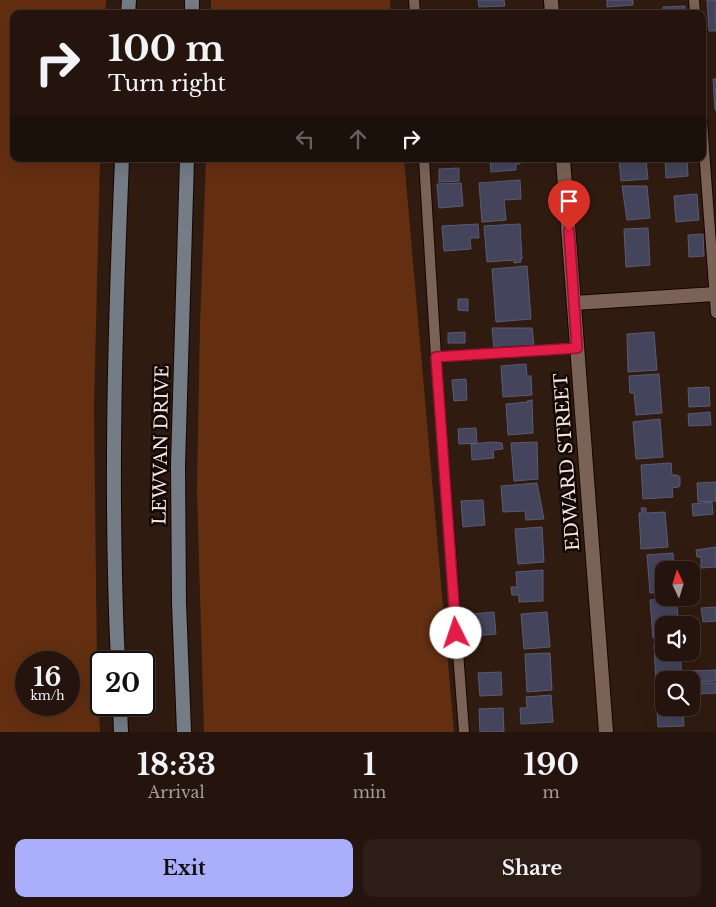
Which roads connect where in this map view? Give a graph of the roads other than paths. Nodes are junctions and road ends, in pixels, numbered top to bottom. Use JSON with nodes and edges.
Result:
{"nodes":[{"id":1,"x":122,"y":162,"type":"edge"},
{"id":2,"x":187,"y":162,"type":"edge"},
{"id":3,"x":424,"y":162,"type":"edge"},
{"id":4,"x":563,"y":162,"type":"edge"},
{"id":5,"x":705,"y":162,"type":"edge"},
{"id":6,"x":715,"y":294,"type":"edge"},
{"id":7,"x":574,"y":304,"type":"junction"},
{"id":8,"x":716,"y":313,"type":"edge"},
{"id":9,"x":577,"y":348,"type":"junction"},
{"id":10,"x":436,"y":357,"type":"junction"},
{"id":11,"x":117,"y":651,"type":"edge"},
{"id":12,"x":120,"y":716,"type":"edge"},
{"id":13,"x":121,"y":732,"type":"edge"},
{"id":14,"x":184,"y":732,"type":"edge"},
{"id":15,"x":464,"y":732,"type":"edge"},
{"id":16,"x":606,"y":732,"type":"edge"}],
"edges":[{"from":1,"to":11,"type":"main road"},
{"from":2,"to":14,"type":"main road","name":"LEWVAN DRIVE"},
{"from":3,"to":10,"type":"lane"},
{"from":4,"to":7,"type":"street","name":"EDWARD STREET"},
{"from":5,"to":6,"type":"lane"},
{"from":6,"to":7,"type":"street"},
{"from":6,"to":8,"type":"lane"},
{"from":7,"to":9,"type":"street","name":"EDWARD STREET"},
{"from":9,"to":10,"type":"lane"},
{"from":9,"to":16,"type":"street","name":"EDWARD STREET"},
{"from":10,"to":15,"type":"lane"},
{"from":12,"to":13,"type":"main road"}]}
